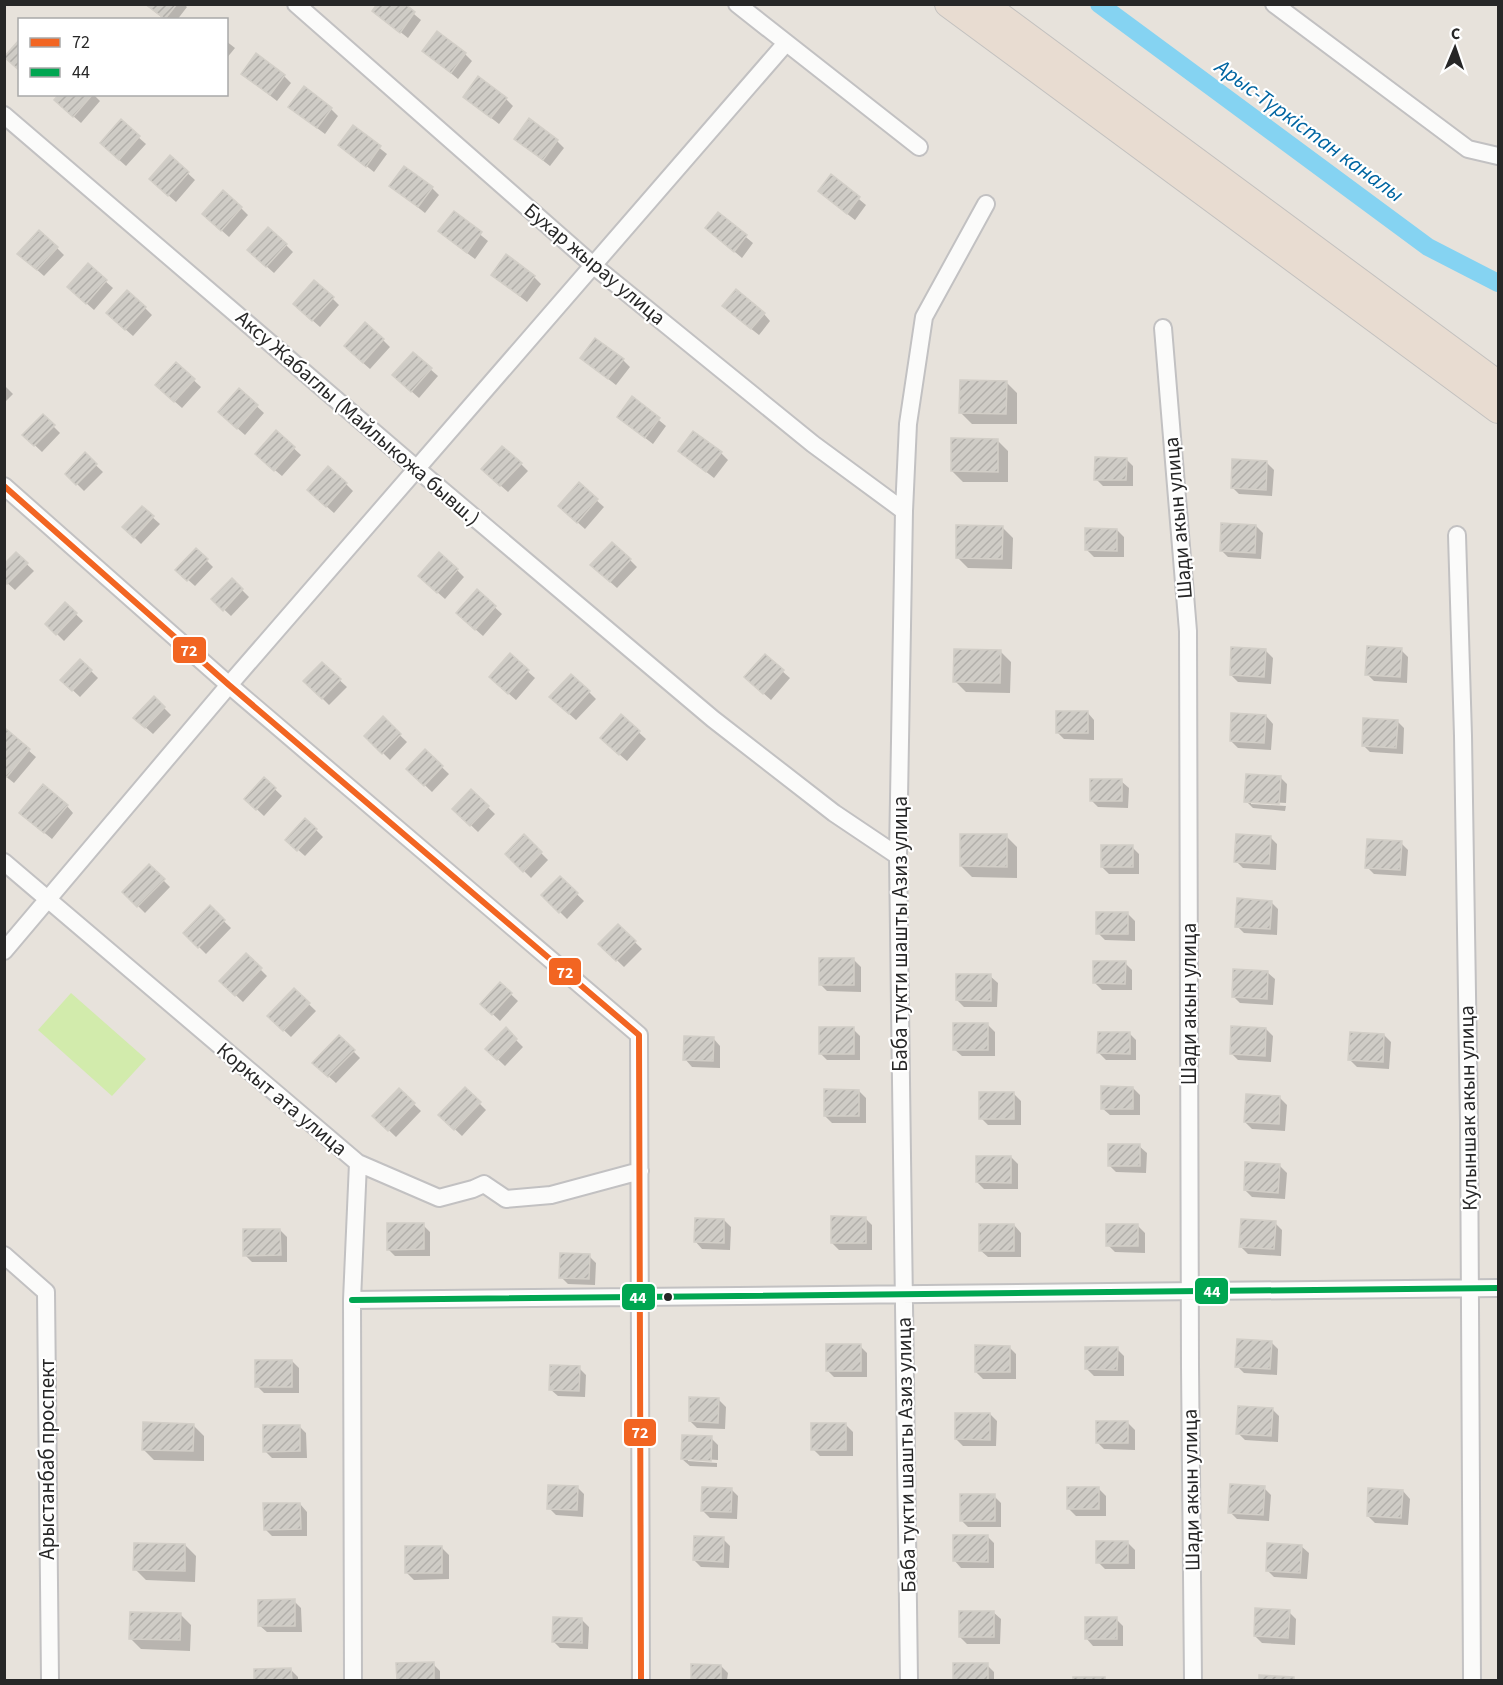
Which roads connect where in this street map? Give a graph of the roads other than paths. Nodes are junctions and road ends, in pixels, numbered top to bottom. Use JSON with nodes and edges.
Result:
{"nodes":[{"id":1,"x":296,"y":4,"type":"edge"},
{"id":2,"x":737,"y":4,"type":"edge"},
{"id":3,"x":948,"y":4,"type":"edge"},
{"id":4,"x":984,"y":4,"type":"edge"},
{"id":5,"x":1274,"y":4,"type":"edge"},
{"id":6,"x":786,"y":43,"type":"junction"},
{"id":7,"x":4,"y":115,"type":"edge"},
{"id":8,"x":919,"y":147,"type":"dead end"},
{"id":9,"x":1498,"y":156,"type":"edge"},
{"id":10,"x":986,"y":204,"type":"dead end"},
{"id":11,"x":594,"y":266,"type":"junction"},
{"id":12,"x":1163,"y":328,"type":"dead end"},
{"id":13,"x":1498,"y":384,"type":"edge"},
{"id":14,"x":1498,"y":410,"type":"edge"},
{"id":15,"x":417,"y":469,"type":"junction"},
{"id":16,"x":4,"y":486,"type":"edge"},
{"id":17,"x":904,"y":511,"type":"junction"},
{"id":18,"x":1457,"y":535,"type":"dead end"},
{"id":19,"x":229,"y":685,"type":"junction"},
{"id":20,"x":898,"y":856,"type":"junction"},
{"id":21,"x":4,"y":862,"type":"edge"},
{"id":22,"x":48,"y":901,"type":"junction"},
{"id":23,"x":4,"y":951,"type":"edge"},
{"id":24,"x":358,"y":1163,"type":"junction"},
{"id":25,"x":640,"y":1171,"type":"junction"},
{"id":26,"x":4,"y":1255,"type":"edge"},
{"id":27,"x":1498,"y":1288,"type":"edge"},
{"id":28,"x":1470,"y":1289,"type":"junction"},
{"id":29,"x":1190,"y":1292,"type":"junction"},
{"id":30,"x":904,"y":1294,"type":"junction"},
{"id":31,"x":640,"y":1297,"type":"junction"},
{"id":32,"x":352,"y":1300,"type":"junction"},
{"id":33,"x":50,"y":1680,"type":"edge"},
{"id":34,"x":353,"y":1680,"type":"edge"},
{"id":35,"x":641,"y":1680,"type":"edge"},
{"id":36,"x":909,"y":1680,"type":"edge"},
{"id":37,"x":1193,"y":1680,"type":"edge"},
{"id":38,"x":1472,"y":1680,"type":"edge"}],
"edges":[{"from":1,"to":11,"type":"street","name":"Бухар жырау улица"},
{"from":2,"to":6,"type":"street"},
{"from":3,"to":14,"type":"highway"},
{"from":4,"to":13,"type":"highway"},
{"from":5,"to":9,"type":"street"},
{"from":6,"to":8,"type":"street"},
{"from":6,"to":11,"type":"street"},
{"from":7,"to":15,"type":"street","name":"Аксу Жабаглы (Майлыкожа бывш.)"},
{"from":10,"to":17,"type":"street","name":"Баба тукти шашты Азиз улица"},
{"from":11,"to":15,"type":"street"},
{"from":11,"to":17,"type":"street","name":"Бухар жырау улица"},
{"from":12,"to":29,"type":"street","name":"Шади акын улица"},
{"from":15,"to":19,"type":"street"},
{"from":15,"to":20,"type":"street","name":"Аксу Жабаглы (Майлыкожа бывш.)"},
{"from":16,"to":19,"type":"street"},
{"from":17,"to":20,"type":"street","name":"Баба тукти шашты Азиз улица"},
{"from":18,"to":28,"type":"street","name":"Кулыншак акын улица"},
{"from":19,"to":22,"type":"street"},
{"from":19,"to":25,"type":"street"},
{"from":20,"to":30,"type":"street","name":"Баба тукти шашты Азиз улица"},
{"from":21,"to":22,"type":"street","name":"Коркыт ата улица"},
{"from":22,"to":23,"type":"street"},
{"from":22,"to":24,"type":"street","name":"Коркыт ата улица"},
{"from":24,"to":25,"type":"street"},
{"from":24,"to":32,"type":"street","name":"Коркыт ата улица"},
{"from":25,"to":31,"type":"street"},
{"from":26,"to":33,"type":"street","name":"Арыстанбаб проспект"},
{"from":27,"to":28,"type":"street"},
{"from":28,"to":29,"type":"street"},
{"from":28,"to":38,"type":"street","name":"Кулыншак акын улица"},
{"from":29,"to":30,"type":"street"},
{"from":29,"to":37,"type":"street","name":"Шади акын улица"},
{"from":30,"to":31,"type":"street"},
{"from":30,"to":36,"type":"street","name":"Баба тукти шашты Азиз улица"},
{"from":31,"to":32,"type":"street"},
{"from":31,"to":35,"type":"street"},
{"from":32,"to":34,"type":"street","name":"Коркыт ата улица"}]}
